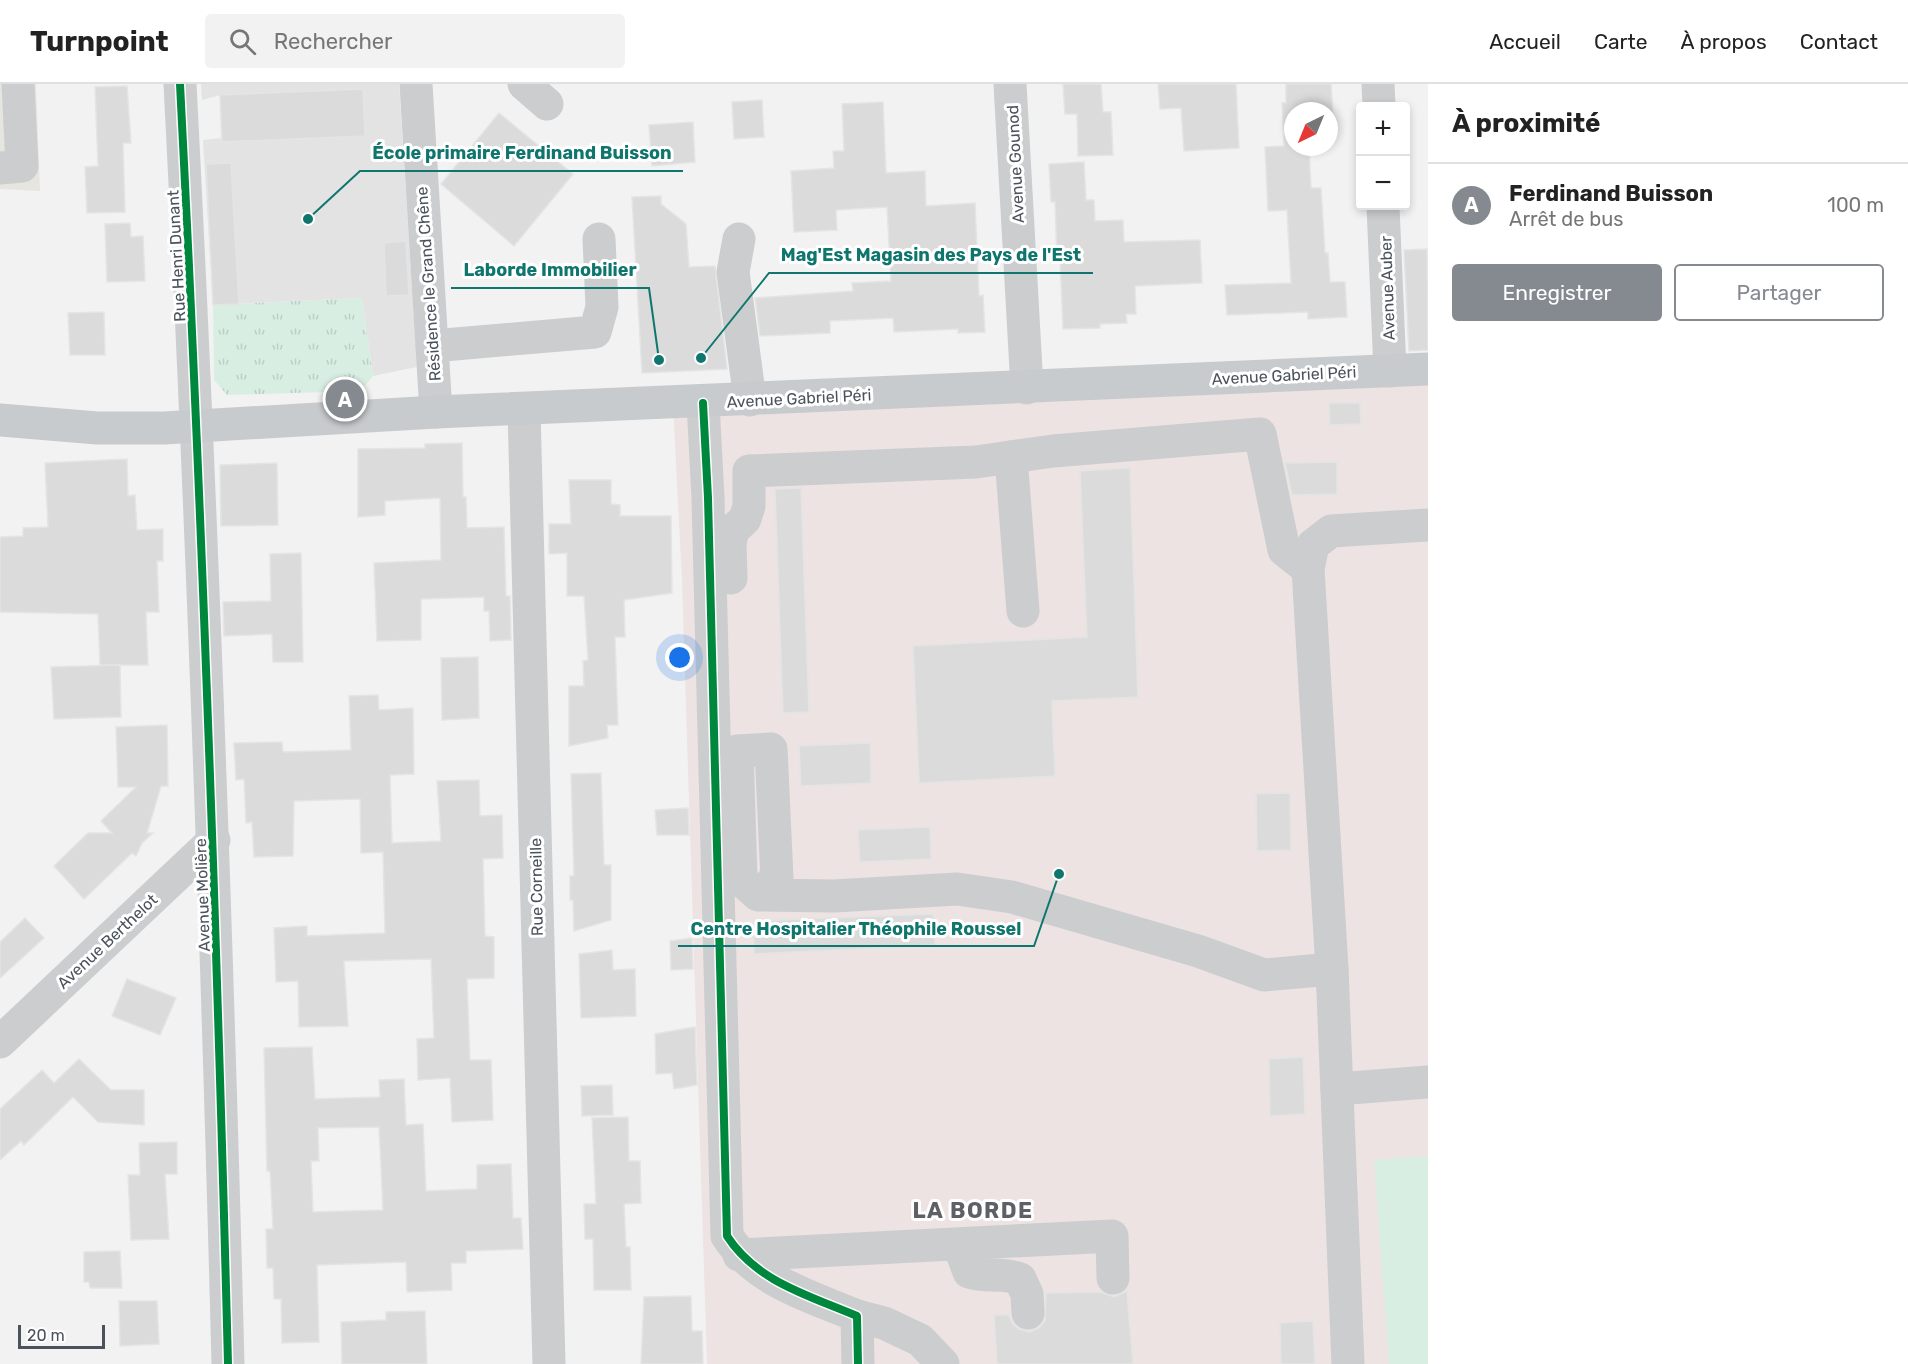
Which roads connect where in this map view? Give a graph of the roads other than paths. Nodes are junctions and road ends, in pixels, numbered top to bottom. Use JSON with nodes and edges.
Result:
{"nodes":[{"id":1,"x":18,"y":84,"type":"edge"},
{"id":2,"x":180,"y":84,"type":"edge"},
{"id":3,"x":416,"y":84,"type":"edge"},
{"id":4,"x":1010,"y":84,"type":"edge"},
{"id":5,"x":1378,"y":84,"type":"edge"},
{"id":6,"x":1379,"y":102,"type":"edge"},
{"id":7,"x":0,"y":168,"type":"edge"},
{"id":8,"x":1383,"y":210,"type":"edge"},
{"id":9,"x":599,"y":238,"type":"dead end"},
{"id":10,"x":739,"y":239,"type":"dead end"},
{"id":11,"x":432,"y":346,"type":"junction"},
{"id":12,"x":1428,"y":369,"type":"edge"},
{"id":13,"x":1390,"y":370,"type":"junction"},
{"id":14,"x":1027,"y":388,"type":"junction"},
{"id":15,"x":750,"y":400,"type":"junction"},
{"id":16,"x":703,"y":403,"type":"junction"},
{"id":17,"x":524,"y":410,"type":"junction"},
{"id":18,"x":436,"y":412,"type":"junction"},
{"id":19,"x":0,"y":420,"type":"edge"},
{"id":20,"x":196,"y":426,"type":"junction"},
{"id":21,"x":97,"y":428,"type":"junction"},
{"id":22,"x":0,"y":437,"type":"edge"},
{"id":23,"x":1011,"y":458,"type":"junction"},
{"id":24,"x":1428,"y":525,"type":"edge"},
{"id":25,"x":1308,"y":569,"type":"junction"},
{"id":26,"x":1023,"y":611,"type":"dead end"},
{"id":27,"x":214,"y":840,"type":"junction"},
{"id":28,"x":1332,"y":969,"type":"junction"},
{"id":29,"x":0,"y":1042,"type":"edge"},
{"id":30,"x":1428,"y":1082,"type":"edge"},
{"id":31,"x":1337,"y":1089,"type":"junction"},
{"id":32,"x":964,"y":1244,"type":"junction"},
{"id":33,"x":739,"y":1255,"type":"junction"},
{"id":34,"x":1113,"y":1278,"type":"dead end"},
{"id":35,"x":1028,"y":1313,"type":"dead end"},
{"id":36,"x":857,"y":1316,"type":"junction"},
{"id":37,"x":228,"y":1364,"type":"edge"},
{"id":38,"x":549,"y":1364,"type":"edge"},
{"id":39,"x":858,"y":1364,"type":"edge"},
{"id":40,"x":943,"y":1364,"type":"edge"},
{"id":41,"x":1348,"y":1364,"type":"edge"}],
"edges":[{"from":1,"to":7,"type":"street"},
{"from":2,"to":20,"type":"street","name":"Rue Henri Dunant"},
{"from":3,"to":11,"type":"street","name":"Résidence le Grand Chêne"},
{"from":4,"to":14,"type":"street","name":"Avenue Gounod"},
{"from":5,"to":6,"type":"street"},
{"from":8,"to":13,"type":"street","name":"Avenue Auber"},
{"from":9,"to":11,"type":"street"},
{"from":10,"to":15,"type":"street"},
{"from":11,"to":18,"type":"street","name":"Résidence le Grand Chêne"},
{"from":12,"to":13,"type":"main road","name":"Avenue Gabriel Péri"},
{"from":13,"to":14,"type":"main road","name":"Avenue Gabriel Péri"},
{"from":14,"to":15,"type":"main road","name":"Avenue Gabriel Péri"},
{"from":15,"to":16,"type":"main road","name":"Avenue Gabriel Péri"},
{"from":16,"to":17,"type":"main road","name":"Avenue Gabriel Péri"},
{"from":16,"to":33,"type":"street"},
{"from":17,"to":18,"type":"main road","name":"Avenue Gabriel Péri"},
{"from":17,"to":38,"type":"street","name":"Rue Corneille"},
{"from":18,"to":20,"type":"main road","name":"Avenue Gabriel Péri"},
{"from":19,"to":21,"type":"main road","name":"Avenue Gabriel Péri"},
{"from":20,"to":21,"type":"main road","name":"Avenue Gabriel Péri"},
{"from":20,"to":27,"type":"street","name":"Avenue Molière"},
{"from":21,"to":22,"type":"main road","name":"Avenue Gabriel Péri"},
{"from":23,"to":25,"type":"street"},
{"from":23,"to":26,"type":"street"},
{"from":23,"to":28,"type":"street"},
{"from":24,"to":25,"type":"street"},
{"from":25,"to":28,"type":"street"},
{"from":27,"to":29,"type":"street","name":"Avenue Berthelot"},
{"from":27,"to":37,"type":"street","name":"Avenue Molière"},
{"from":28,"to":31,"type":"street"},
{"from":30,"to":31,"type":"street"},
{"from":31,"to":41,"type":"street"},
{"from":32,"to":33,"type":"street"},
{"from":32,"to":34,"type":"street"},
{"from":32,"to":35,"type":"street"},
{"from":33,"to":36,"type":"street"},
{"from":36,"to":39,"type":"street"},
{"from":36,"to":40,"type":"street"}]}
